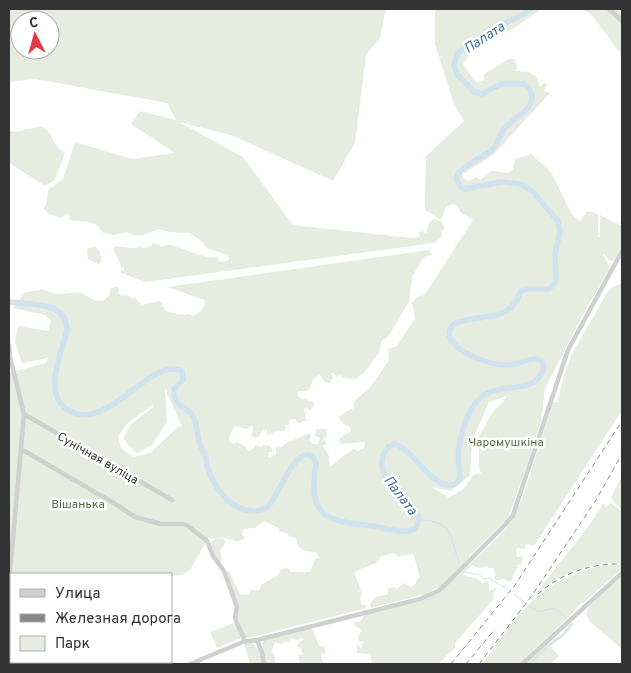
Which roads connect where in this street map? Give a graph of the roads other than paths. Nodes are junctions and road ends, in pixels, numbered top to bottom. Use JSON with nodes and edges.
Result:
{"nodes":[{"id":1,"x":608,"y":9,"type":"edge"},
{"id":2,"x":622,"y":21,"type":"edge"},
{"id":3,"x":622,"y":251,"type":"edge"},
{"id":4,"x":9,"y":345,"type":"edge"},
{"id":5,"x":24,"y":414,"type":"junction"},
{"id":6,"x":21,"y":449,"type":"junction"},
{"id":7,"x":172,"y":500,"type":"dead end"},
{"id":8,"x":10,"y":565,"type":"edge"},
{"id":9,"x":622,"y":573,"type":"edge"},
{"id":10,"x":9,"y":583,"type":"edge"},
{"id":11,"x":257,"y":640,"type":"junction"},
{"id":12,"x":245,"y":641,"type":"junction"},
{"id":13,"x":190,"y":664,"type":"edge"},
{"id":14,"x":264,"y":664,"type":"edge"},
{"id":15,"x":522,"y":664,"type":"edge"}],
"edges":[{"from":1,"to":2,"type":"street"},
{"from":3,"to":11,"type":"street"},
{"from":4,"to":5,"type":"street"},
{"from":5,"to":6,"type":"street"},
{"from":5,"to":7,"type":"street","name":"Сунічная вуліца"},
{"from":6,"to":8,"type":"street"},
{"from":6,"to":12,"type":"street"},
{"from":8,"to":10,"type":"street"},
{"from":9,"to":15,"type":"street"},
{"from":11,"to":12,"type":"street"},
{"from":11,"to":14,"type":"street"},
{"from":12,"to":13,"type":"street"}]}
